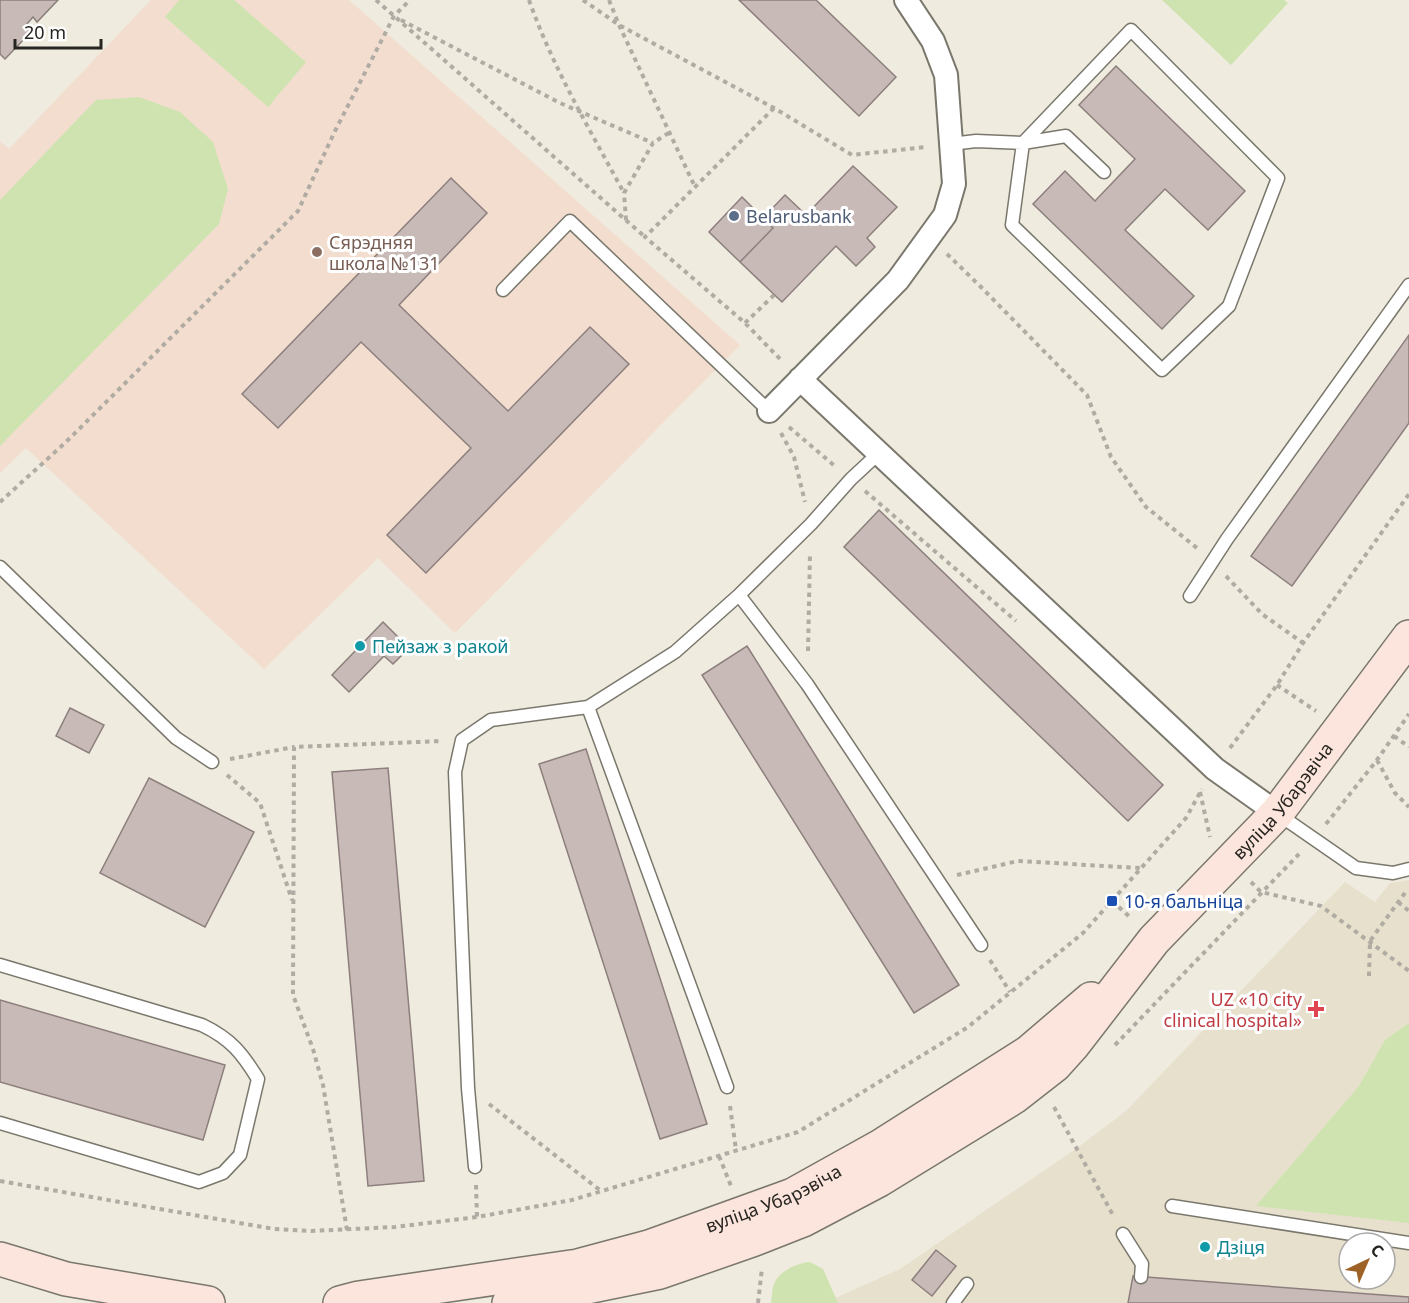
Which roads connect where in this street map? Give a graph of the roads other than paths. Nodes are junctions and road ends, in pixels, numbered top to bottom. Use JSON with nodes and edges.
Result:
{"nodes":[{"id":1,"x":906,"y":0,"type":"edge"},
{"id":2,"x":1023,"y":143,"type":"junction"},
{"id":3,"x":951,"y":144,"type":"junction"},
{"id":4,"x":1104,"y":172,"type":"dead end"},
{"id":5,"x":1409,"y":285,"type":"edge"},
{"id":6,"x":503,"y":290,"type":"dead end"},
{"id":7,"x":800,"y":379,"type":"junction"},
{"id":8,"x":770,"y":411,"type":"joint"},
{"id":9,"x":879,"y":453,"type":"junction"},
{"id":10,"x":0,"y":567,"type":"edge"},
{"id":11,"x":739,"y":595,"type":"junction"},
{"id":12,"x":1190,"y":596,"type":"dead end"},
{"id":13,"x":1409,"y":637,"type":"edge"},
{"id":14,"x":588,"y":707,"type":"junction"},
{"id":15,"x":212,"y":762,"type":"road end"},
{"id":16,"x":1277,"y":813,"type":"junction"},
{"id":17,"x":1409,"y":869,"type":"edge"},
{"id":18,"x":981,"y":945,"type":"road end"},
{"id":19,"x":1144,"y":952,"type":"junction"},
{"id":20,"x":0,"y":964,"type":"edge"},
{"id":21,"x":727,"y":1087,"type":"road end"},
{"id":22,"x":0,"y":1123,"type":"edge"},
{"id":23,"x":475,"y":1167,"type":"road end"},
{"id":24,"x":1172,"y":1206,"type":"dead end"},
{"id":25,"x":1123,"y":1234,"type":"road end"},
{"id":26,"x":1409,"y":1243,"type":"edge"},
{"id":27,"x":0,"y":1259,"type":"edge"},
{"id":28,"x":1141,"y":1277,"type":"dead end"},
{"id":29,"x":967,"y":1284,"type":"dead end"},
{"id":30,"x":208,"y":1303,"type":"edge"},
{"id":31,"x":340,"y":1303,"type":"edge"},
{"id":32,"x":509,"y":1303,"type":"edge"},
{"id":33,"x":953,"y":1303,"type":"edge"}],
"edges":[{"from":1,"to":3,"type":"street"},
{"from":2,"to":2,"type":"lane"},
{"from":2,"to":3,"type":"lane"},
{"from":2,"to":4,"type":"lane"},
{"from":3,"to":7,"type":"street"},
{"from":5,"to":12,"type":"lane"},
{"from":6,"to":8,"type":"lane"},
{"from":7,"to":8,"type":"street"},
{"from":7,"to":9,"type":"street"},
{"from":9,"to":11,"type":"lane"},
{"from":9,"to":16,"type":"street"},
{"from":10,"to":15,"type":"lane"},
{"from":11,"to":14,"type":"lane"},
{"from":11,"to":18,"type":"lane"},
{"from":13,"to":16,"type":"main road","name":"вуліца Убарэвіча"},
{"from":14,"to":21,"type":"lane"},
{"from":14,"to":23,"type":"lane"},
{"from":16,"to":17,"type":"lane"},
{"from":16,"to":19,"type":"main road","name":"вуліца Убарэвіча"},
{"from":19,"to":31,"type":"main road","name":"вуліца Убарэвіча"},
{"from":19,"to":32,"type":"main road","name":"вуліца Убарэвіча"},
{"from":20,"to":22,"type":"lane"},
{"from":24,"to":26,"type":"lane"},
{"from":25,"to":28,"type":"lane"},
{"from":27,"to":30,"type":"main road"},
{"from":29,"to":33,"type":"lane"}]}
